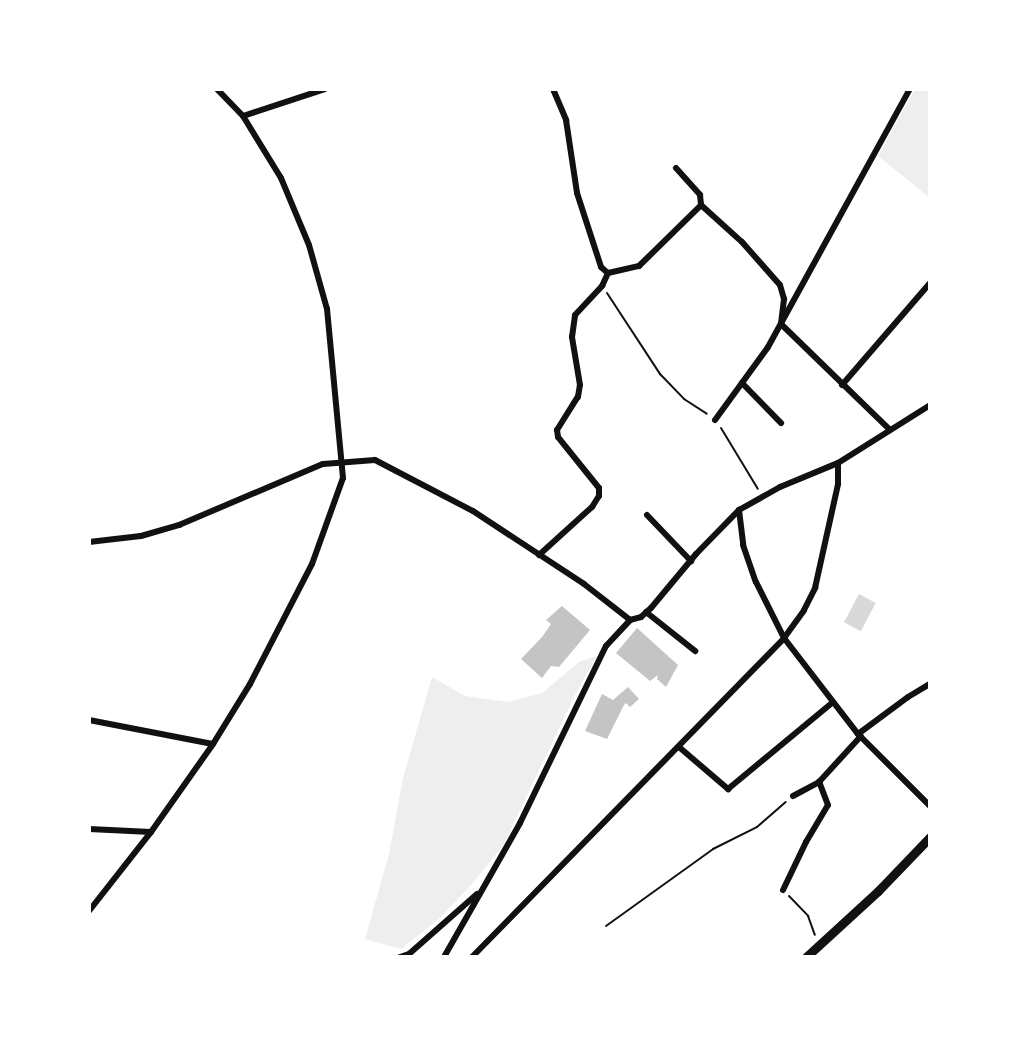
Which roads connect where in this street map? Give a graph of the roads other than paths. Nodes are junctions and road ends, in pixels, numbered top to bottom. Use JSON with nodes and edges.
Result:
{"nodes":[{"id":1,"x":217,"y":89,"type":"edge"},
{"id":2,"x":325,"y":89,"type":"edge"},
{"id":3,"x":553,"y":89,"type":"edge"},
{"id":4,"x":910,"y":89,"type":"edge"},
{"id":5,"x":243,"y":116,"type":"junction"},
{"id":6,"x":677,"y":168,"type":"dead end"},
{"id":7,"x":701,"y":205,"type":"junction"},
{"id":8,"x":607,"y":273,"type":"junction"},
{"id":9,"x":930,"y":283,"type":"edge"},
{"id":10,"x":781,"y":324,"type":"junction"},
{"id":11,"x":742,"y":383,"type":"junction"},
{"id":12,"x":842,"y":385,"type":"junction"},
{"id":13,"x":930,"y":405,"type":"edge"},
{"id":14,"x":715,"y":420,"type":"road end"},
{"id":15,"x":781,"y":423,"type":"dead end"},
{"id":16,"x":890,"y":429,"type":"junction"},
{"id":17,"x":343,"y":462,"type":"junction"},
{"id":18,"x":838,"y":463,"type":"junction"},
{"id":19,"x":739,"y":510,"type":"junction"},
{"id":20,"x":647,"y":515,"type":"dead end"},
{"id":21,"x":89,"y":542,"type":"edge"},
{"id":22,"x":539,"y":555,"type":"junction"},
{"id":23,"x":691,"y":561,"type":"junction"},
{"id":24,"x":646,"y":612,"type":"junction"},
{"id":25,"x":630,"y":620,"type":"junction"},
{"id":26,"x":783,"y":638,"type":"junction"},
{"id":27,"x":695,"y":651,"type":"dead end"},
{"id":28,"x":930,"y":684,"type":"edge"},
{"id":29,"x":833,"y":702,"type":"junction"},
{"id":30,"x":89,"y":720,"type":"edge"},
{"id":31,"x":860,"y":735,"type":"junction"},
{"id":32,"x":213,"y":744,"type":"junction"},
{"id":33,"x":679,"y":747,"type":"junction"},
{"id":34,"x":819,"y":782,"type":"junction"},
{"id":35,"x":793,"y":796,"type":"road end"},
{"id":36,"x":930,"y":806,"type":"edge"},
{"id":37,"x":89,"y":830,"type":"edge"},
{"id":38,"x":151,"y":832,"type":"junction"},
{"id":39,"x":930,"y":837,"type":"edge"},
{"id":40,"x":481,"y":890,"type":"junction"},
{"id":41,"x":783,"y":890,"type":"road end"},
{"id":42,"x":89,"y":911,"type":"edge"},
{"id":43,"x":400,"y":957,"type":"edge"},
{"id":44,"x":444,"y":957,"type":"edge"},
{"id":45,"x":472,"y":957,"type":"edge"},
{"id":46,"x":806,"y":957,"type":"edge"}],
"edges":[{"from":1,"to":5,"type":"street"},
{"from":2,"to":5,"type":"street"},
{"from":3,"to":8,"type":"street"},
{"from":4,"to":10,"type":"street"},
{"from":5,"to":17,"type":"street"},
{"from":6,"to":7,"type":"street"},
{"from":7,"to":8,"type":"street"},
{"from":7,"to":10,"type":"street"},
{"from":8,"to":22,"type":"street"},
{"from":9,"to":12,"type":"street"},
{"from":10,"to":11,"type":"street"},
{"from":10,"to":12,"type":"street"},
{"from":11,"to":14,"type":"street"},
{"from":11,"to":15,"type":"street"},
{"from":12,"to":16,"type":"street"},
{"from":13,"to":16,"type":"street"},
{"from":16,"to":18,"type":"street"},
{"from":17,"to":21,"type":"street"},
{"from":17,"to":22,"type":"street"},
{"from":17,"to":32,"type":"street"},
{"from":18,"to":19,"type":"street"},
{"from":18,"to":26,"type":"street"},
{"from":19,"to":23,"type":"street"},
{"from":19,"to":26,"type":"street"},
{"from":20,"to":23,"type":"street"},
{"from":22,"to":25,"type":"street"},
{"from":23,"to":24,"type":"street"},
{"from":24,"to":25,"type":"street"},
{"from":24,"to":27,"type":"street"},
{"from":25,"to":40,"type":"street"},
{"from":26,"to":29,"type":"street"},
{"from":26,"to":33,"type":"street"},
{"from":28,"to":31,"type":"street"},
{"from":29,"to":31,"type":"street"},
{"from":29,"to":33,"type":"street"},
{"from":30,"to":32,"type":"street"},
{"from":31,"to":34,"type":"street"},
{"from":31,"to":36,"type":"street"},
{"from":32,"to":38,"type":"street"},
{"from":33,"to":45,"type":"street"},
{"from":34,"to":35,"type":"street"},
{"from":34,"to":41,"type":"street"},
{"from":37,"to":38,"type":"street"},
{"from":38,"to":42,"type":"street"},
{"from":39,"to":46,"type":"main road"},
{"from":40,"to":43,"type":"street"},
{"from":40,"to":44,"type":"street"}]}
